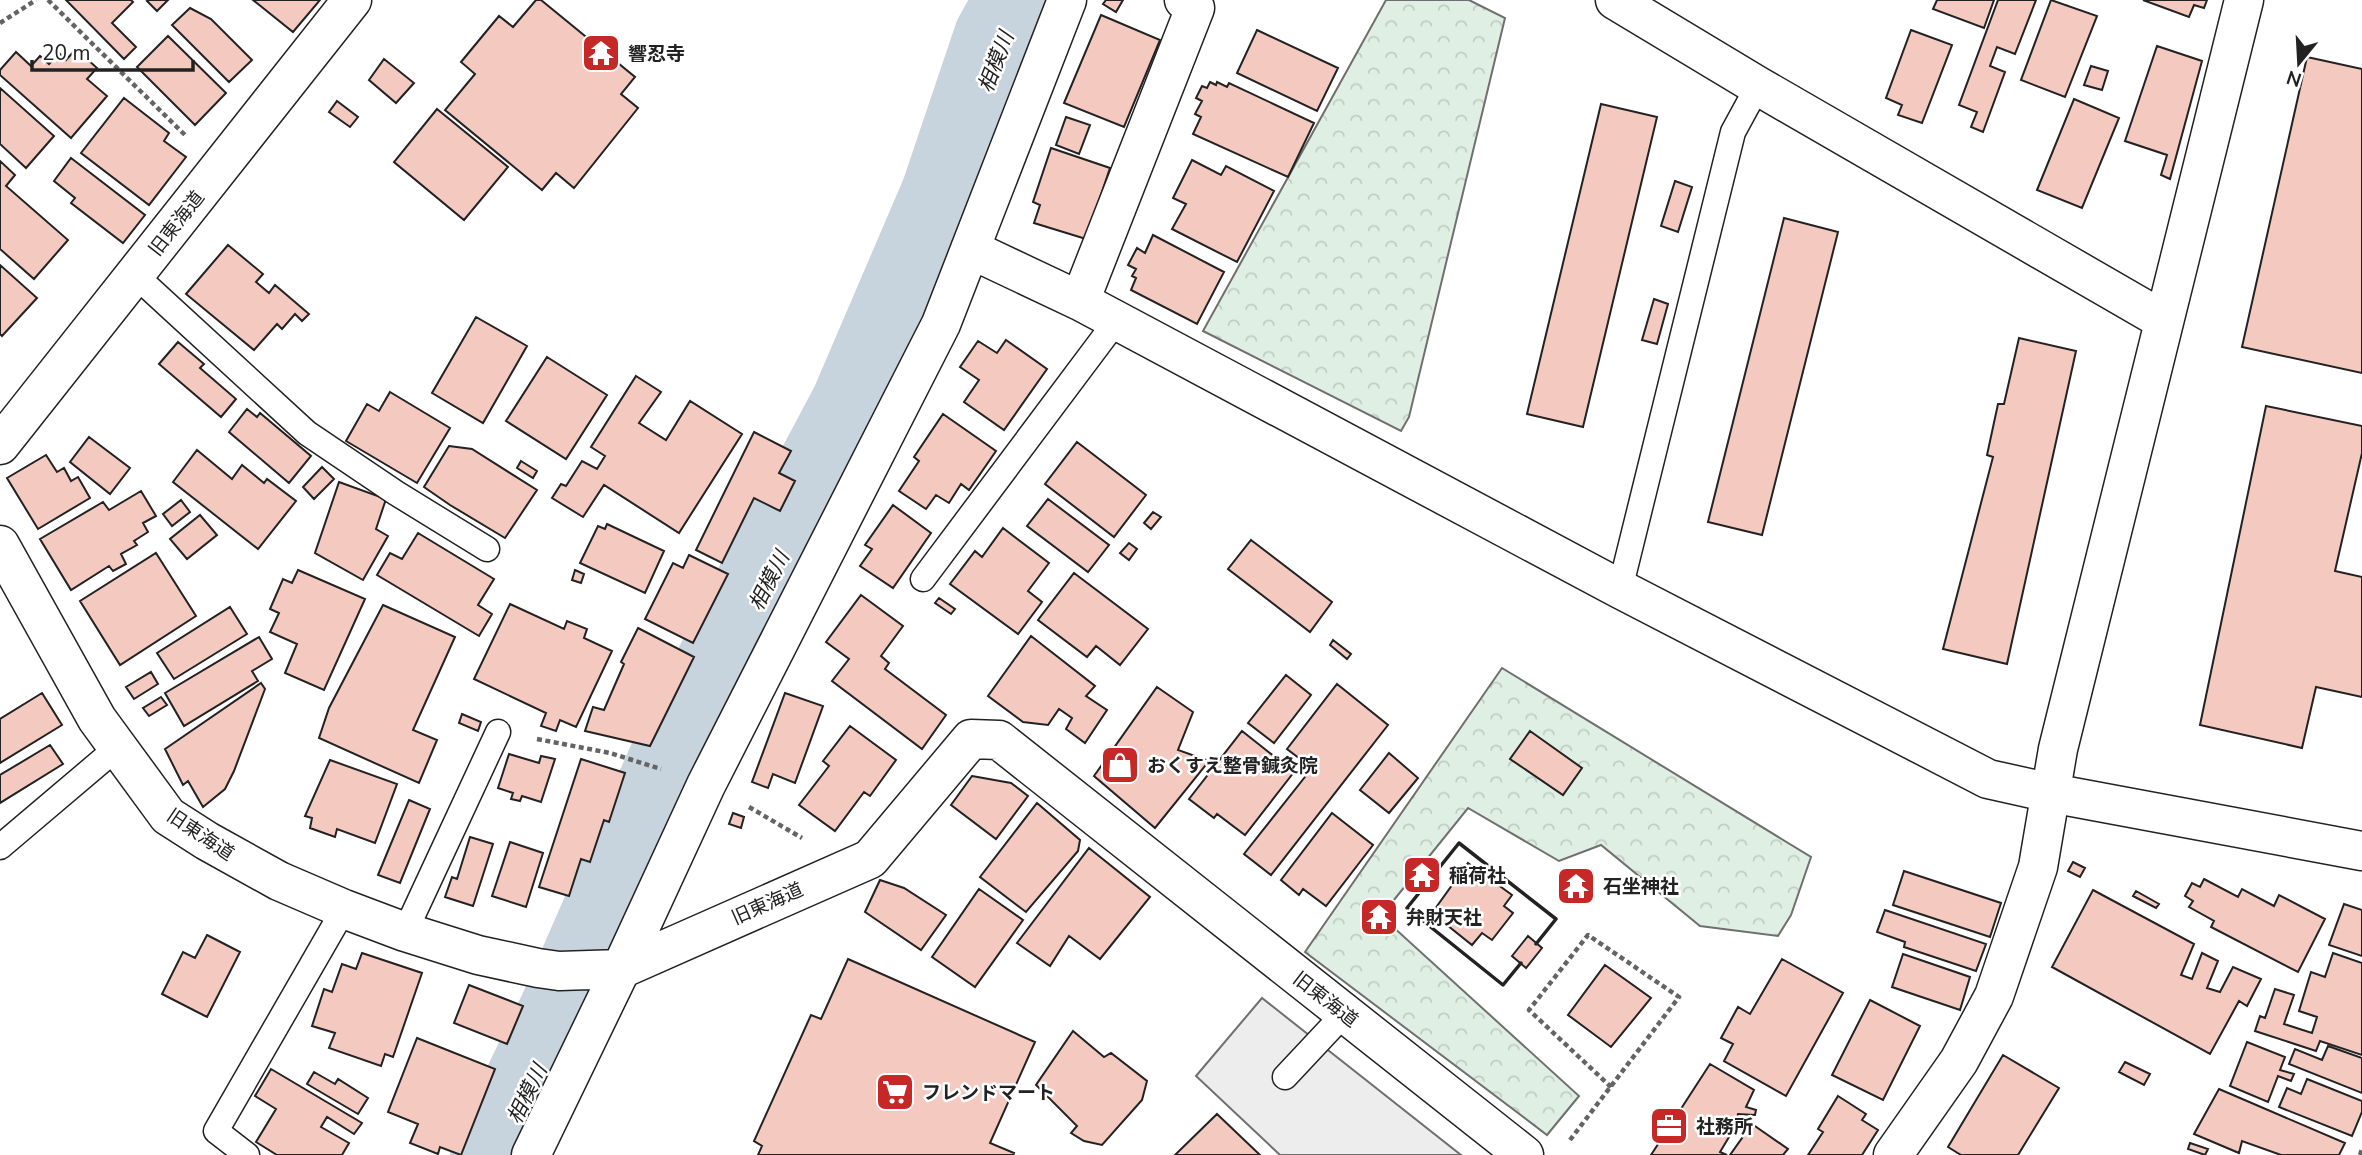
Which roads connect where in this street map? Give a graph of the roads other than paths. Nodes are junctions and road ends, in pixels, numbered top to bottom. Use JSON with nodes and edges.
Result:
{"nodes":[{"id":1,"x":352,"y":0,"type":"edge"},
{"id":2,"x":1067,"y":0,"type":"edge"},
{"id":3,"x":1184,"y":0,"type":"edge"},
{"id":4,"x":2244,"y":0,"type":"edge"},
{"id":5,"x":1637,"y":6,"type":"edge"},
{"id":6,"x":1758,"y":86,"type":"junction"},
{"id":7,"x":970,"y":249,"type":"junction"},
{"id":8,"x":135,"y":275,"type":"junction"},
{"id":9,"x":1080,"y":301,"type":"junction"},
{"id":10,"x":1117,"y":320,"type":"junction"},
{"id":11,"x":2163,"y":320,"type":"junction"},
{"id":12,"x":0,"y":445,"type":"edge"},
{"id":13,"x":0,"y":545,"type":"edge"},
{"id":14,"x":487,"y":549,"type":"dead end"},
{"id":15,"x":923,"y":579,"type":"dead end"},
{"id":16,"x":1619,"y":589,"type":"junction"},
{"id":17,"x":498,"y":732,"type":"road end"},
{"id":18,"x":118,"y":747,"type":"junction"},
{"id":19,"x":2051,"y":793,"type":"junction"},
{"id":20,"x":0,"y":847,"type":"edge"},
{"id":21,"x":2362,"y":851,"type":"edge"},
{"id":22,"x":344,"y":909,"type":"junction"},
{"id":23,"x":405,"y":932,"type":"junction"},
{"id":24,"x":612,"y":969,"type":"junction"},
{"id":25,"x":1344,"y":1014,"type":"junction"},
{"id":26,"x":1285,"y":1077,"type":"dead end"},
{"id":27,"x":247,"y":1155,"type":"edge"},
{"id":28,"x":531,"y":1155,"type":"edge"},
{"id":29,"x":1524,"y":1155,"type":"edge"},
{"id":30,"x":1893,"y":1155,"type":"edge"}],
"edges":[{"from":1,"to":8,"type":"street","name":"旧東海道"},
{"from":2,"to":7,"type":"street"},
{"from":3,"to":9,"type":"street"},
{"from":4,"to":11,"type":"street"},
{"from":5,"to":6,"type":"street"},
{"from":6,"to":11,"type":"street"},
{"from":6,"to":16,"type":"lane"},
{"from":7,"to":9,"type":"street"},
{"from":7,"to":24,"type":"street"},
{"from":8,"to":12,"type":"street","name":"旧東海道"},
{"from":8,"to":14,"type":"lane"},
{"from":9,"to":10,"type":"street"},
{"from":10,"to":15,"type":"lane"},
{"from":10,"to":16,"type":"street"},
{"from":11,"to":19,"type":"street"},
{"from":13,"to":18,"type":"street","name":"旧東海道"},
{"from":16,"to":19,"type":"street"},
{"from":17,"to":23,"type":"lane"},
{"from":18,"to":20,"type":"lane"},
{"from":18,"to":22,"type":"street","name":"旧東海道"},
{"from":19,"to":21,"type":"street"},
{"from":19,"to":30,"type":"street"},
{"from":22,"to":23,"type":"street","name":"旧東海道"},
{"from":22,"to":27,"type":"lane"},
{"from":23,"to":24,"type":"street","name":"旧東海道"},
{"from":24,"to":25,"type":"street","name":"旧東海道"},
{"from":24,"to":28,"type":"street"},
{"from":25,"to":26,"type":"lane"},
{"from":25,"to":29,"type":"street","name":"旧東海道"}]}
